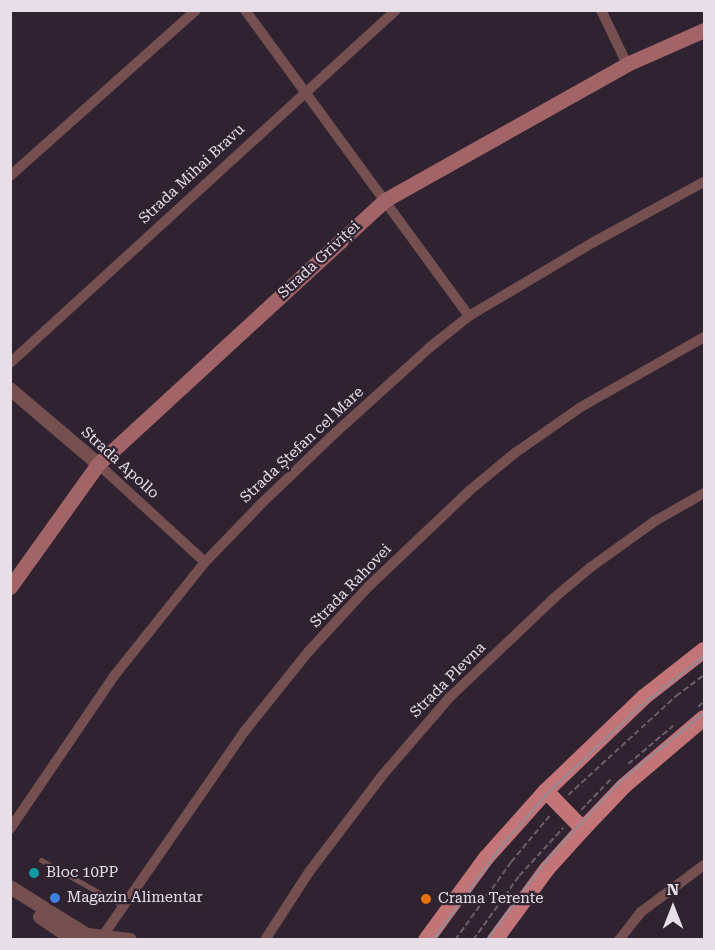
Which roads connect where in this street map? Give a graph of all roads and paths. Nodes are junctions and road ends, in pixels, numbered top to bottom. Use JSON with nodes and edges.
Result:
{"nodes":[{"id":1,"x":196,"y":10,"type":"edge"},
{"id":2,"x":245,"y":10,"type":"edge"},
{"id":3,"x":396,"y":10,"type":"edge"},
{"id":4,"x":601,"y":10,"type":"edge"},
{"id":5,"x":705,"y":30,"type":"edge"},
{"id":6,"x":627,"y":64,"type":"junction"},
{"id":7,"x":304,"y":92,"type":"junction"},
{"id":8,"x":10,"y":176,"type":"edge"},
{"id":9,"x":705,"y":182,"type":"edge"},
{"id":10,"x":385,"y":200,"type":"junction"},
{"id":11,"x":469,"y":316,"type":"junction"},
{"id":12,"x":705,"y":337,"type":"edge"},
{"id":13,"x":10,"y":363,"type":"edge"},
{"id":14,"x":10,"y":389,"type":"edge"},
{"id":15,"x":98,"y":464,"type":"junction"},
{"id":16,"x":705,"y":493,"type":"edge"},
{"id":17,"x":206,"y":562,"type":"junction"},
{"id":18,"x":10,"y":587,"type":"edge"},
{"id":19,"x":705,"y":650,"type":"edge"},
{"id":20,"x":705,"y":718,"type":"edge"},
{"id":21,"x":546,"y":791,"type":"junction"},
{"id":22,"x":10,"y":829,"type":"edge"},
{"id":23,"x":583,"y":829,"type":"junction"},
{"id":24,"x":41,"y":860,"type":"dead end"},
{"id":25,"x":705,"y":865,"type":"edge"},
{"id":26,"x":10,"y":887,"type":"edge"},
{"id":27,"x":10,"y":898,"type":"edge"},
{"id":28,"x":123,"y":906,"type":"junction"},
{"id":29,"x":100,"y":938,"type":"edge"},
{"id":30,"x":74,"y":939,"type":"edge"},
{"id":31,"x":130,"y":939,"type":"edge"},
{"id":32,"x":265,"y":939,"type":"edge"},
{"id":33,"x":426,"y":939,"type":"edge"},
{"id":34,"x":495,"y":939,"type":"edge"},
{"id":35,"x":619,"y":939,"type":"edge"}],
"edges":[{"from":1,"to":8,"type":"street"},
{"from":2,"to":7,"type":"street"},
{"from":3,"to":7,"type":"street","name":"Strada Mihai Bravu"},
{"from":4,"to":6,"type":"street"},
{"from":5,"to":6,"type":"main road","name":"Strada Griviței"},
{"from":6,"to":10,"type":"main road","name":"Strada Griviței"},
{"from":7,"to":10,"type":"street"},
{"from":7,"to":13,"type":"street","name":"Strada Mihai Bravu"},
{"from":9,"to":11,"type":"street","name":"Strada Ștefan cel Mare"},
{"from":10,"to":11,"type":"street"},
{"from":10,"to":15,"type":"main road","name":"Strada Griviței"},
{"from":11,"to":17,"type":"street","name":"Strada Ștefan cel Mare"},
{"from":12,"to":28,"type":"street","name":"Strada Rahovei"},
{"from":14,"to":15,"type":"street","name":"Strada Apollo"},
{"from":15,"to":17,"type":"street","name":"Strada Apollo"},
{"from":15,"to":18,"type":"main road","name":"Strada Griviței"},
{"from":16,"to":32,"type":"street","name":"Strada Plevna"},
{"from":17,"to":22,"type":"street","name":"Strada Ștefan cel Mare"},
{"from":19,"to":21,"type":"main road"},
{"from":20,"to":23,"type":"main road"},
{"from":21,"to":23,"type":"main road"},
{"from":21,"to":33,"type":"main road"},
{"from":23,"to":34,"type":"main road"},
{"from":24,"to":28,"type":"lane"},
{"from":25,"to":35,"type":"street"},
{"from":26,"to":29,"type":"street"},
{"from":27,"to":30,"type":"street"},
{"from":28,"to":29,"type":"street","name":"Strada Rahovei"},
{"from":29,"to":31,"type":"street"}]}
